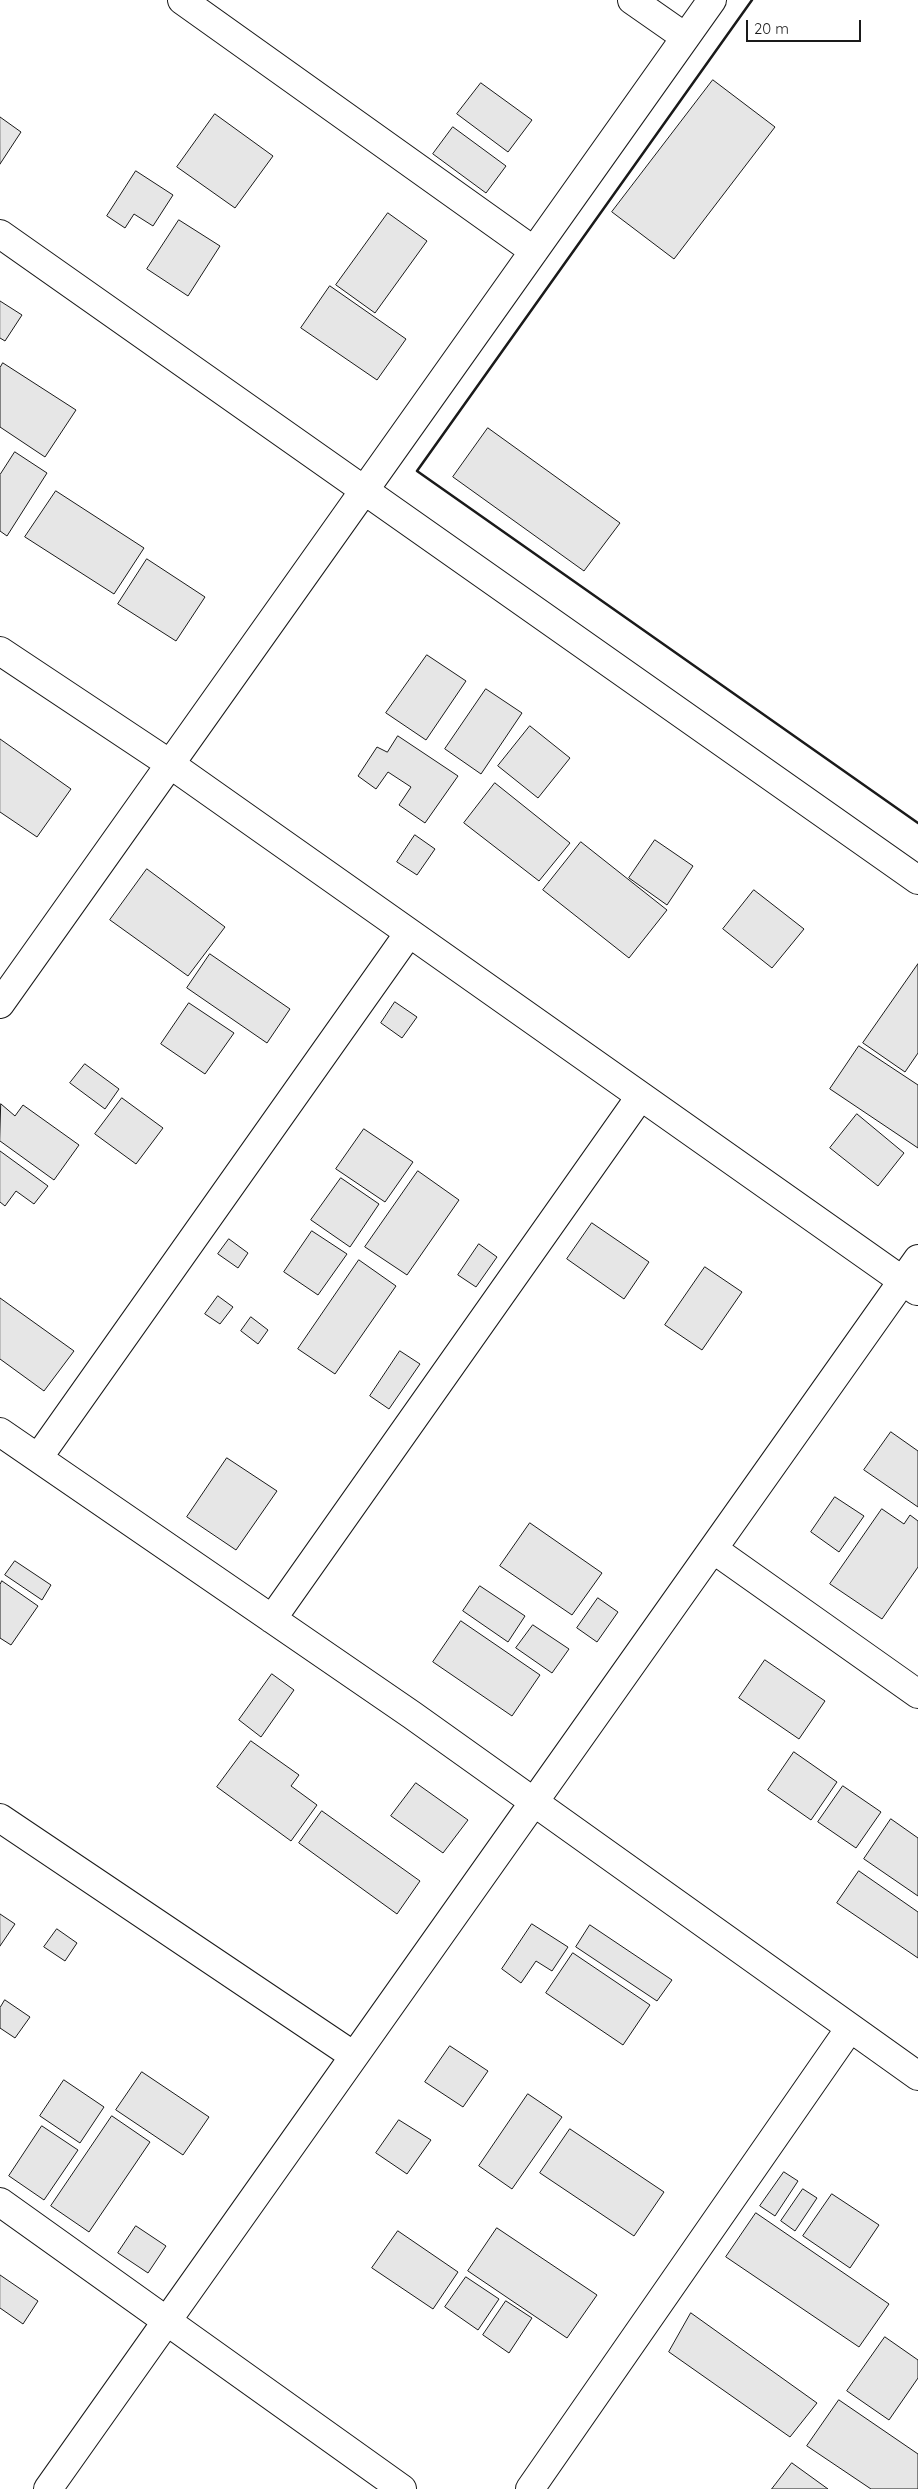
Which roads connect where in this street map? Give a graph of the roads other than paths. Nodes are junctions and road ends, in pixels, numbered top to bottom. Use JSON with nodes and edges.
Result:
{"nodes":[{"id":1,"x":182,"y":0,"type":"edge"},
{"id":2,"x":632,"y":0,"type":"edge"},
{"id":3,"x":712,"y":0,"type":"edge"},
{"id":4,"x":685,"y":37,"type":"junction"},
{"id":5,"x":0,"y":234,"type":"edge"},
{"id":6,"x":534,"y":251,"type":"junction"},
{"id":7,"x":365,"y":489,"type":"junction"},
{"id":8,"x":0,"y":651,"type":"edge"},
{"id":9,"x":170,"y":764,"type":"junction"},
{"id":10,"x":918,"y":880,"type":"edge"},
{"id":11,"x":410,"y":934,"type":"junction"},
{"id":12,"x":0,"y":1004,"type":"edge"},
{"id":13,"x":640,"y":1097,"type":"junction"},
{"id":14,"x":918,"y":1259,"type":"edge"},
{"id":15,"x":910,"y":1286,"type":"edge"},
{"id":16,"x":0,"y":1432,"type":"edge"},
{"id":17,"x":38,"y":1458,"type":"junction"},
{"id":18,"x":713,"y":1549,"type":"junction"},
{"id":19,"x":272,"y":1619,"type":"junction"},
{"id":20,"x":918,"y":1694,"type":"edge"},
{"id":21,"x":534,"y":1802,"type":"junction"},
{"id":22,"x":0,"y":1818,"type":"edge"},
{"id":23,"x":850,"y":2028,"type":"junction"},
{"id":24,"x":354,"y":2056,"type":"junction"},
{"id":25,"x":918,"y":2076,"type":"edge"},
{"id":26,"x":0,"y":2202,"type":"edge"},
{"id":27,"x":168,"y":2320,"type":"junction"},
{"id":28,"x":48,"y":2489,"type":"edge"},
{"id":29,"x":402,"y":2489,"type":"edge"},
{"id":30,"x":530,"y":2489,"type":"edge"}],
"edges":[{"from":1,"to":6,"type":"street"},
{"from":2,"to":4,"type":"street"},
{"from":3,"to":4,"type":"street"},
{"from":4,"to":6,"type":"street"},
{"from":5,"to":7,"type":"street"},
{"from":6,"to":7,"type":"street"},
{"from":7,"to":9,"type":"street"},
{"from":7,"to":10,"type":"street"},
{"from":8,"to":9,"type":"street"},
{"from":9,"to":11,"type":"street"},
{"from":9,"to":12,"type":"street"},
{"from":11,"to":13,"type":"street"},
{"from":11,"to":17,"type":"street"},
{"from":13,"to":15,"type":"street"},
{"from":13,"to":19,"type":"street"},
{"from":14,"to":15,"type":"street"},
{"from":15,"to":18,"type":"street"},
{"from":16,"to":17,"type":"street"},
{"from":17,"to":19,"type":"street"},
{"from":18,"to":20,"type":"street"},
{"from":18,"to":21,"type":"street"},
{"from":19,"to":21,"type":"street"},
{"from":21,"to":23,"type":"street"},
{"from":21,"to":24,"type":"street"},
{"from":22,"to":24,"type":"street"},
{"from":23,"to":25,"type":"street"},
{"from":23,"to":30,"type":"street"},
{"from":24,"to":27,"type":"street"},
{"from":26,"to":27,"type":"street"},
{"from":27,"to":28,"type":"street"},
{"from":27,"to":29,"type":"street"}]}
